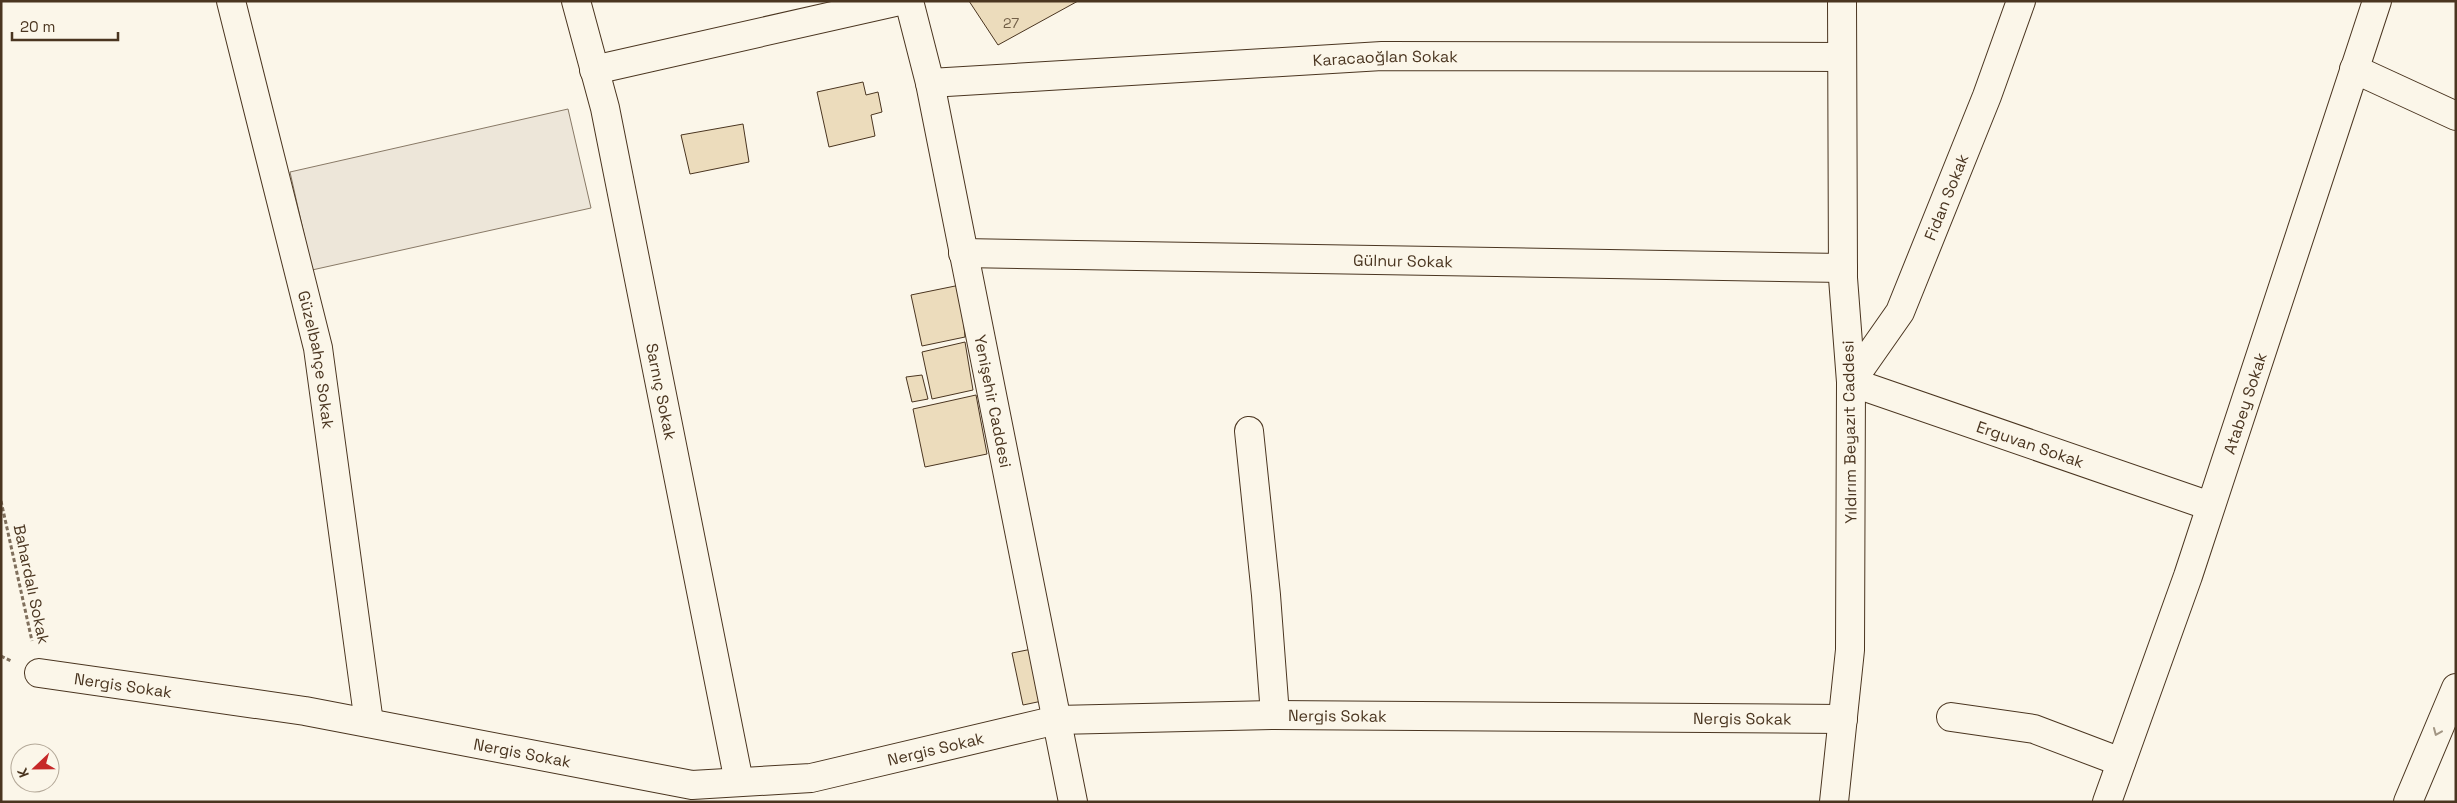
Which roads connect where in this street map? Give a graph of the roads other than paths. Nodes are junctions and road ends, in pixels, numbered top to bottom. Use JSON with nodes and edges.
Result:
{"nodes":[{"id":1,"x":232,"y":1,"type":"edge"},
{"id":2,"x":576,"y":1,"type":"edge"},
{"id":3,"x":899,"y":1,"type":"edge"},
{"id":4,"x":909,"y":1,"type":"edge"},
{"id":5,"x":1842,"y":1,"type":"edge"},
{"id":6,"x":2021,"y":1,"type":"edge"},
{"id":7,"x":2378,"y":1,"type":"edge"},
{"id":8,"x":1842,"y":57,"type":"junction"},
{"id":9,"x":2354,"y":69,"type":"junction"},
{"id":10,"x":594,"y":70,"type":"junction"},
{"id":11,"x":930,"y":83,"type":"junction"},
{"id":12,"x":2456,"y":116,"type":"edge"},
{"id":13,"x":963,"y":253,"type":"junction"},
{"id":14,"x":1843,"y":268,"type":"junction"},
{"id":15,"x":1851,"y":382,"type":"junction"},
{"id":16,"x":1249,"y":431,"type":"dead end"},
{"id":17,"x":2210,"y":506,"type":"junction"},
{"id":18,"x":39,"y":673,"type":"road end"},
{"id":19,"x":2456,"y":688,"type":"edge"},
{"id":20,"x":1275,"y":715,"type":"junction"},
{"id":21,"x":1950,"y":716,"type":"dead end"},
{"id":22,"x":1843,"y":719,"type":"junction"},
{"id":23,"x":1057,"y":720,"type":"junction"},
{"id":24,"x":369,"y":723,"type":"junction"},
{"id":25,"x":2121,"y":762,"type":"junction"},
{"id":26,"x":740,"y":782,"type":"junction"},
{"id":27,"x":1073,"y":802,"type":"edge"},
{"id":28,"x":1834,"y":802,"type":"edge"},
{"id":29,"x":2106,"y":802,"type":"edge"},
{"id":30,"x":2408,"y":802,"type":"edge"}],
"edges":[{"from":1,"to":24,"type":"street","name":"Güzelbahçe Sokak"},
{"from":2,"to":10,"type":"street","name":"Sarnıç Sokak"},
{"from":3,"to":10,"type":"street"},
{"from":4,"to":11,"type":"street","name":"Yenişehir Caddesi"},
{"from":5,"to":8,"type":"street","name":"Yıldırım Beyazıt Caddesi"},
{"from":6,"to":15,"type":"street","name":"Fidan Sokak"},
{"from":7,"to":9,"type":"street","name":"Atabey Sokak"},
{"from":8,"to":11,"type":"street","name":"Karacaoğlan Sokak"},
{"from":8,"to":14,"type":"street","name":"Yıldırım Beyazıt Caddesi"},
{"from":9,"to":12,"type":"street"},
{"from":9,"to":17,"type":"street","name":"Atabey Sokak"},
{"from":10,"to":26,"type":"street","name":"Sarnıç Sokak"},
{"from":11,"to":13,"type":"street","name":"Yenişehir Caddesi"},
{"from":13,"to":14,"type":"street","name":"Gülnur Sokak"},
{"from":13,"to":23,"type":"street","name":"Yenişehir Caddesi"},
{"from":14,"to":15,"type":"street","name":"Yıldırım Beyazıt Caddesi"},
{"from":15,"to":17,"type":"street","name":"Erguvan Sokak"},
{"from":15,"to":22,"type":"street","name":"Yıldırım Beyazıt Caddesi"},
{"from":16,"to":20,"type":"street"},
{"from":17,"to":25,"type":"street","name":"Atabey Sokak"},
{"from":18,"to":24,"type":"street","name":"Nergis Sokak"},
{"from":19,"to":30,"type":"street","one_way":true},
{"from":20,"to":22,"type":"street","name":"Nergis Sokak"},
{"from":20,"to":23,"type":"street","name":"Nergis Sokak"},
{"from":21,"to":25,"type":"street"},
{"from":22,"to":28,"type":"street","name":"Yıldırım Beyazıt Caddesi"},
{"from":23,"to":26,"type":"street","name":"Nergis Sokak"},
{"from":23,"to":27,"type":"street","name":"Yenişehir Caddesi"},
{"from":24,"to":26,"type":"street","name":"Nergis Sokak"},
{"from":25,"to":29,"type":"street","name":"Atabey Sokak"}]}
